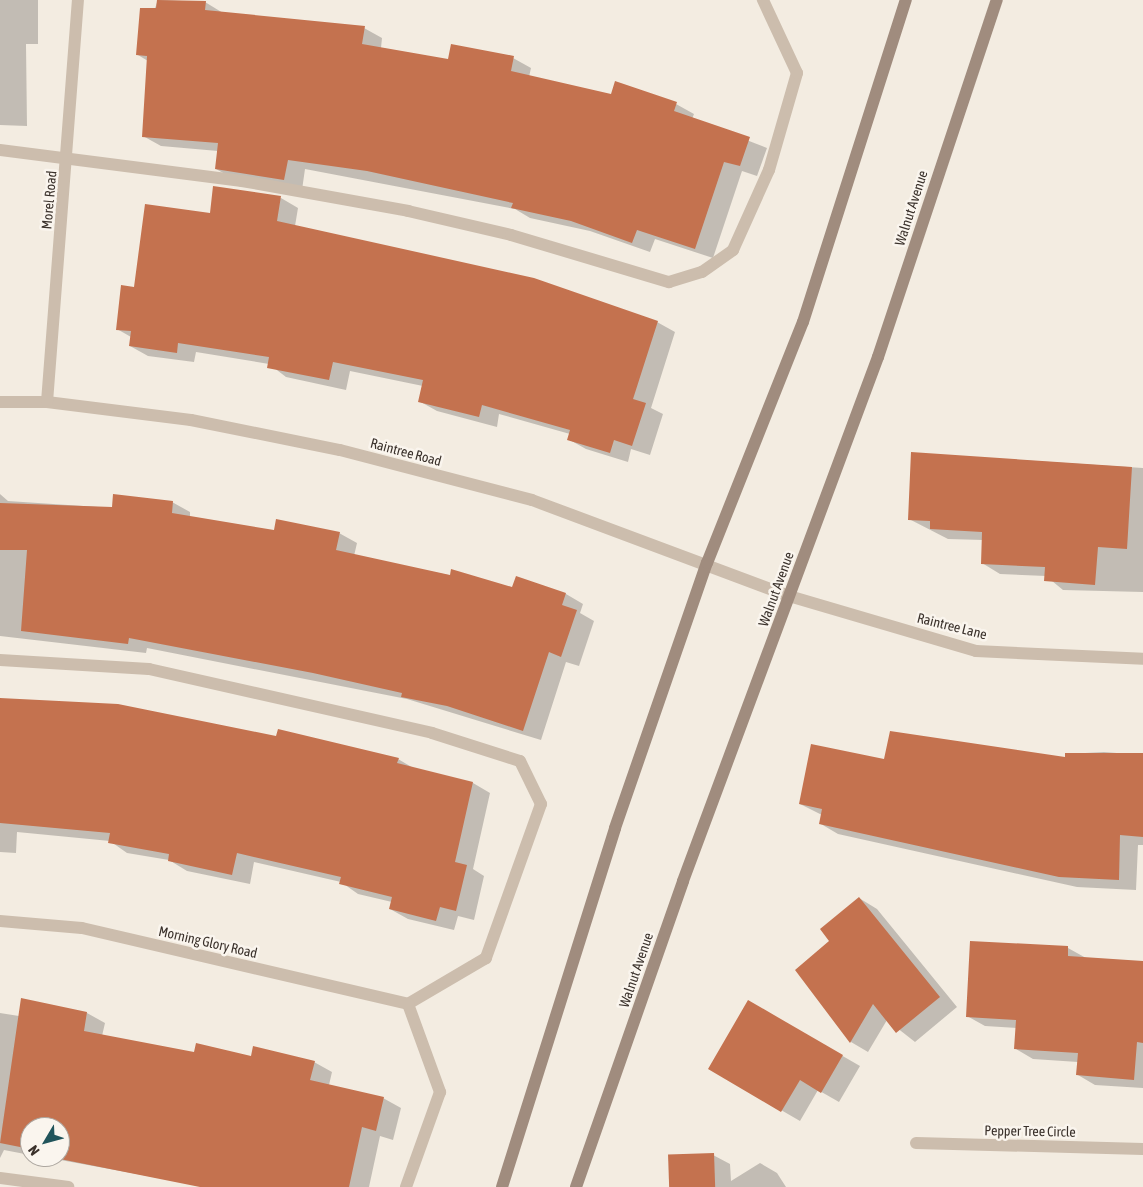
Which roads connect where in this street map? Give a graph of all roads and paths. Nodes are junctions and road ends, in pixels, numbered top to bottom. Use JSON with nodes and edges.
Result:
{"nodes":[{"id":1,"x":78,"y":0,"type":"edge"},
{"id":2,"x":763,"y":0,"type":"edge"},
{"id":3,"x":906,"y":0,"type":"edge"},
{"id":4,"x":997,"y":0,"type":"edge"},
{"id":5,"x":0,"y":150,"type":"edge"},
{"id":6,"x":68,"y":156,"type":"junction"},
{"id":7,"x":0,"y":402,"type":"edge"},
{"id":8,"x":47,"y":402,"type":"junction"},
{"id":9,"x":707,"y":563,"type":"junction"},
{"id":10,"x":789,"y":596,"type":"junction"},
{"id":11,"x":1143,"y":659,"type":"edge"},
{"id":12,"x":0,"y":660,"type":"edge"},
{"id":13,"x":0,"y":921,"type":"edge"},
{"id":14,"x":408,"y":1004,"type":"junction"},
{"id":15,"x":916,"y":1143,"type":"dead end"},
{"id":16,"x":1143,"y":1149,"type":"edge"},
{"id":17,"x":0,"y":1178,"type":"edge"},
{"id":18,"x":68,"y":1187,"type":"edge"},
{"id":19,"x":406,"y":1187,"type":"edge"},
{"id":20,"x":502,"y":1187,"type":"edge"},
{"id":21,"x":576,"y":1187,"type":"edge"}],
"edges":[{"from":1,"to":6,"type":"street","name":"Morel Road"},
{"from":2,"to":6,"type":"street"},
{"from":3,"to":9,"type":"main road"},
{"from":4,"to":10,"type":"main road","name":"Walnut Avenue"},
{"from":5,"to":6,"type":"street"},
{"from":6,"to":8,"type":"street","name":"Morel Road"},
{"from":7,"to":8,"type":"street","name":"Raintree Road"},
{"from":8,"to":9,"type":"street","name":"Raintree Road"},
{"from":9,"to":10,"type":"street","name":"Raintree Road"},
{"from":9,"to":20,"type":"main road"},
{"from":10,"to":11,"type":"street","name":"Raintree Lane"},
{"from":10,"to":21,"type":"main road","name":"Walnut Avenue"},
{"from":12,"to":14,"type":"street"},
{"from":13,"to":14,"type":"street","name":"Morning Glory Road"},
{"from":14,"to":19,"type":"street"},
{"from":15,"to":16,"type":"street","name":"Pepper Tree Circle"},
{"from":17,"to":18,"type":"street"}]}
